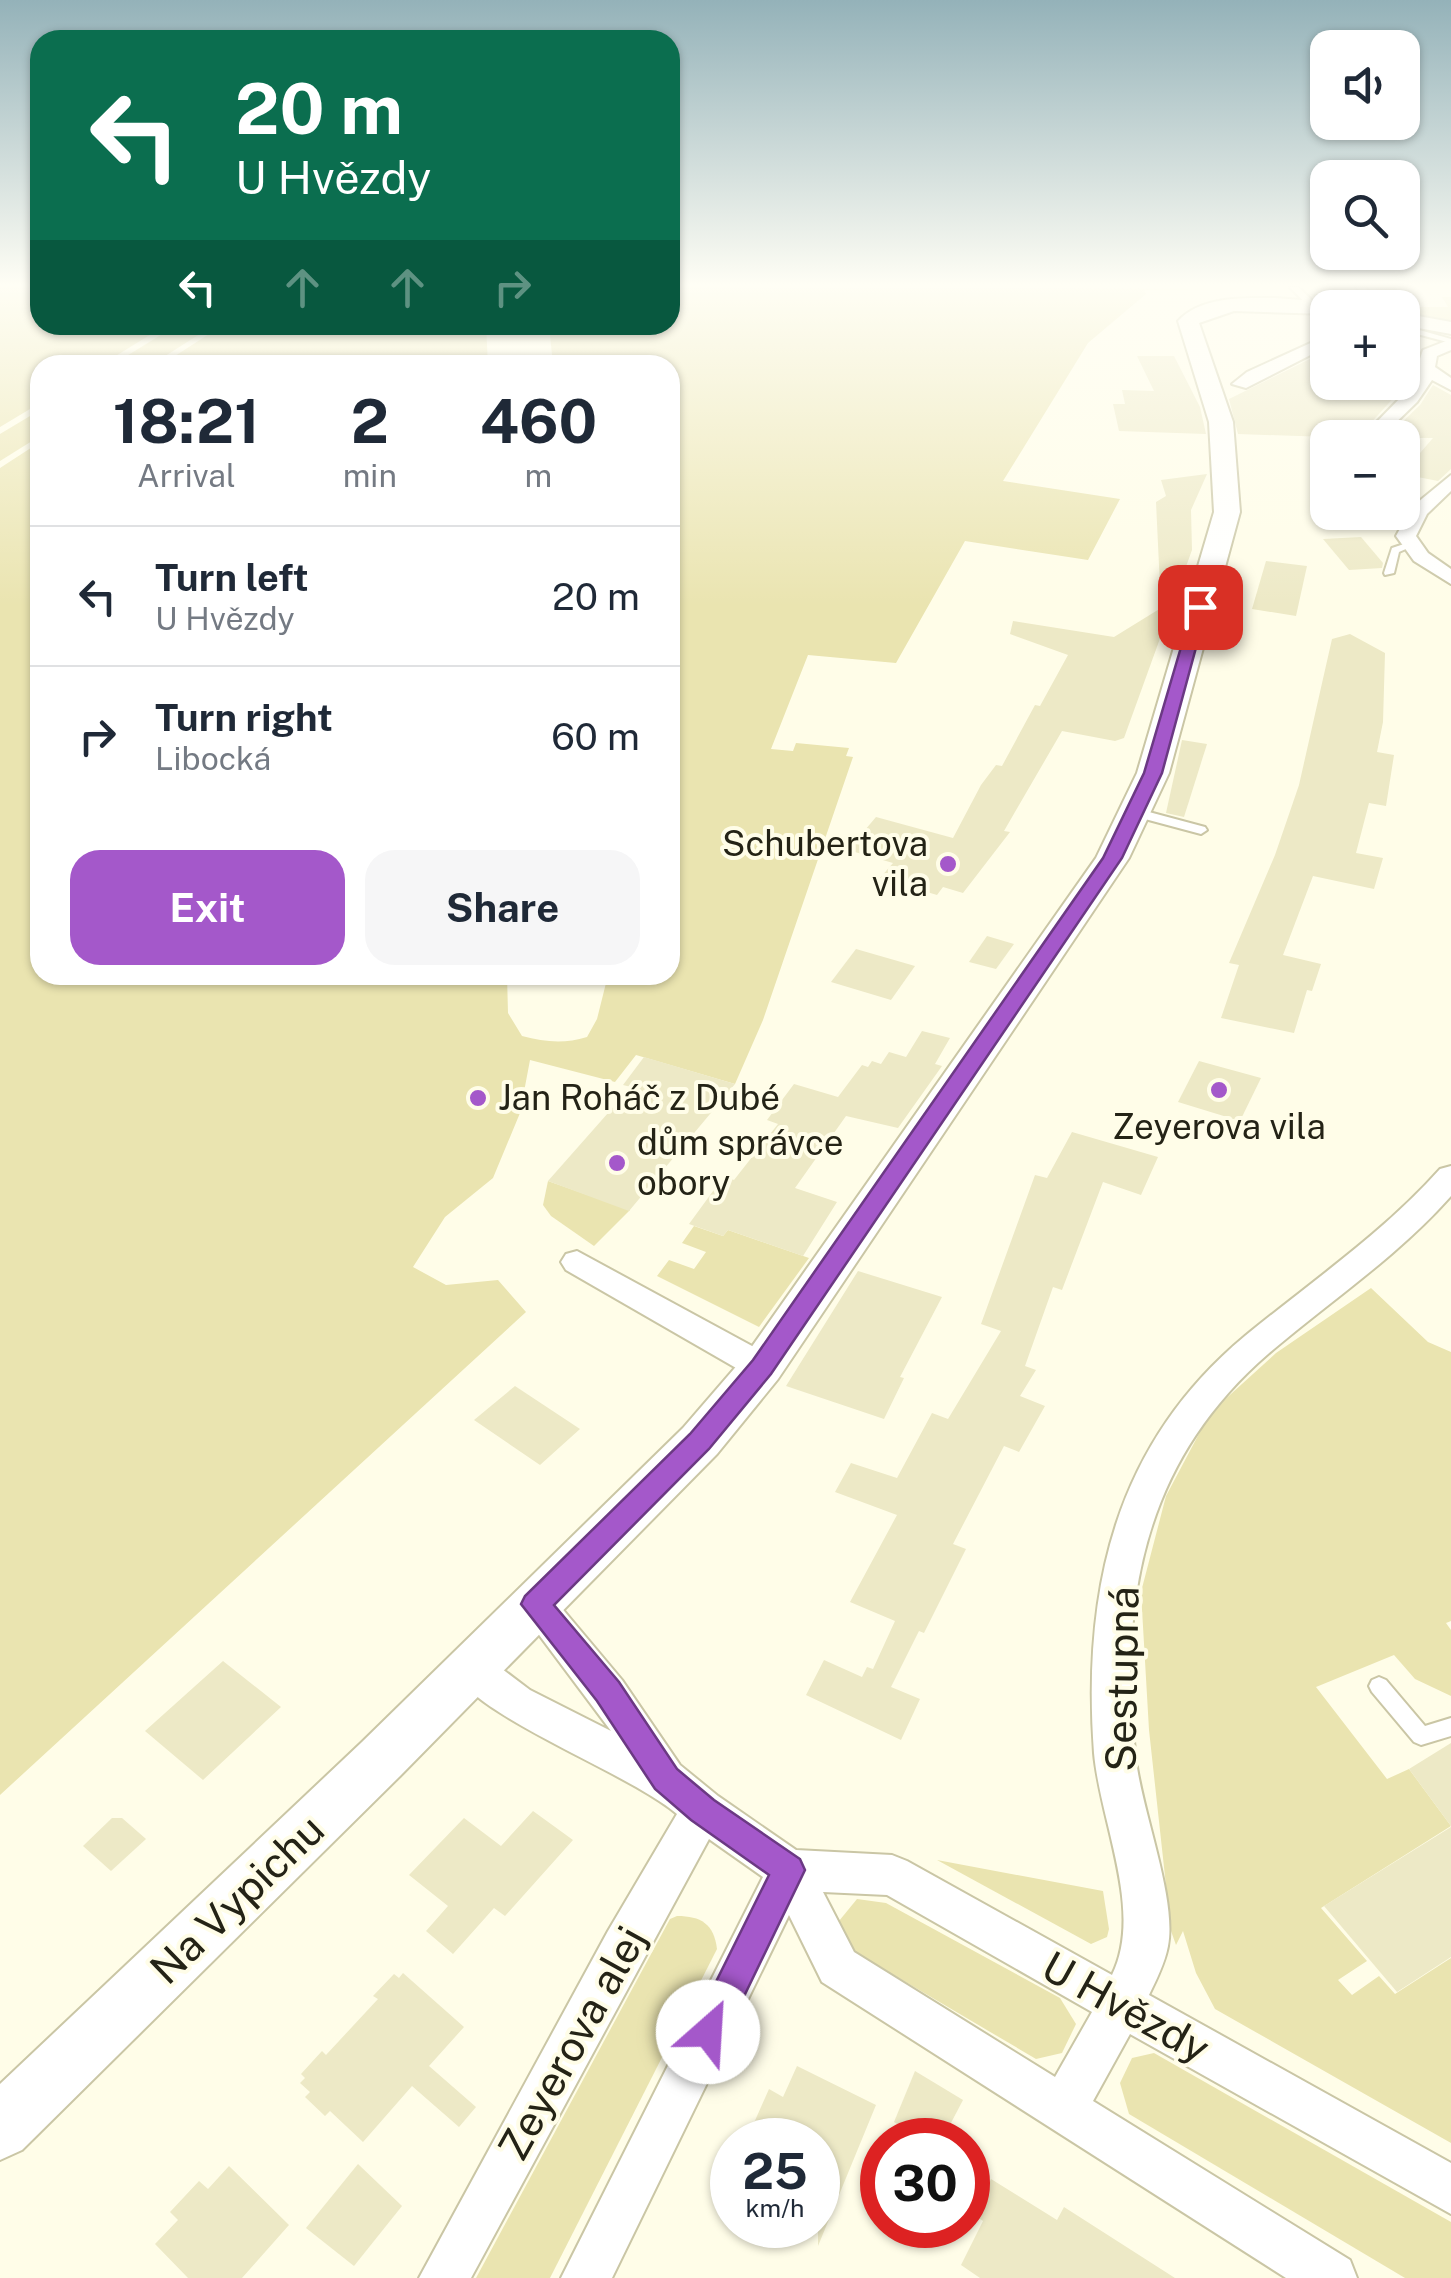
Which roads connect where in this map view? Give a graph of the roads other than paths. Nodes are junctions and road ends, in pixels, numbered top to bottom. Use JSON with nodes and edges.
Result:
{"nodes":[{"id":1,"x":1212,"y":393,"type":"edge"},
{"id":2,"x":1416,"y":393,"type":"edge"},
{"id":3,"x":1388,"y":420,"type":"edge"},
{"id":4,"x":1451,"y":482,"type":"edge"},
{"id":5,"x":1420,"y":504,"type":"edge"},
{"id":6,"x":1407,"y":530,"type":"edge"},
{"id":7,"x":1410,"y":546,"type":"junction"},
{"id":8,"x":1389,"y":572,"type":"dead end"},
{"id":9,"x":1451,"y":578,"type":"edge"},
{"id":10,"x":1134,"y":812,"type":"junction"},
{"id":11,"x":1201,"y":830,"type":"dead end"},
{"id":12,"x":1451,"y":1176,"type":"edge"},
{"id":13,"x":578,"y":1262,"type":"dead end"},
{"id":14,"x":762,"y":1367,"type":"junction"},
{"id":15,"x":536,"y":1604,"type":"junction"},
{"id":16,"x":471,"y":1668,"type":"junction"},
{"id":17,"x":1379,"y":1686,"type":"dead end"},
{"id":18,"x":1451,"y":1727,"type":"edge"},
{"id":19,"x":666,"y":1779,"type":"junction"},
{"id":20,"x":702,"y":1810,"type":"junction"},
{"id":21,"x":789,"y":1870,"type":"junction"},
{"id":22,"x":1119,"y":2003,"type":"junction"},
{"id":23,"x":1062,"y":2111,"type":"junction"},
{"id":24,"x":0,"y":2128,"type":"edge"},
{"id":25,"x":1451,"y":2190,"type":"edge"},
{"id":26,"x":444,"y":2278,"type":"edge"},
{"id":27,"x":586,"y":2278,"type":"edge"},
{"id":28,"x":1332,"y":2278,"type":"edge"}],
"edges":[{"from":1,"to":10,"type":"street","name":"Na Vypichu"},
{"from":2,"to":3,"type":"street"},
{"from":4,"to":5,"type":"street"},
{"from":6,"to":7,"type":"street"},
{"from":7,"to":8,"type":"lane"},
{"from":7,"to":9,"type":"street"},
{"from":10,"to":11,"type":"lane"},
{"from":10,"to":14,"type":"street","name":"Na Vypichu"},
{"from":12,"to":22,"type":"street","name":"Sestupná"},
{"from":13,"to":14,"type":"street"},
{"from":14,"to":15,"type":"street","name":"Na Vypichu"},
{"from":15,"to":16,"type":"street","name":"Na Vypichu"},
{"from":15,"to":19,"type":"street"},
{"from":16,"to":19,"type":"street"},
{"from":16,"to":24,"type":"street","name":"Na Vypichu"},
{"from":17,"to":18,"type":"lane"},
{"from":19,"to":20,"type":"street"},
{"from":20,"to":21,"type":"street"},
{"from":20,"to":26,"type":"street","name":"Zeyerova alej"},
{"from":21,"to":22,"type":"street","name":"U Hvězdy"},
{"from":21,"to":23,"type":"street"},
{"from":21,"to":27,"type":"street"},
{"from":22,"to":23,"type":"street","name":"Sestupná"},
{"from":22,"to":25,"type":"street","name":"U Hvězdy"},
{"from":23,"to":28,"type":"street"}]}
